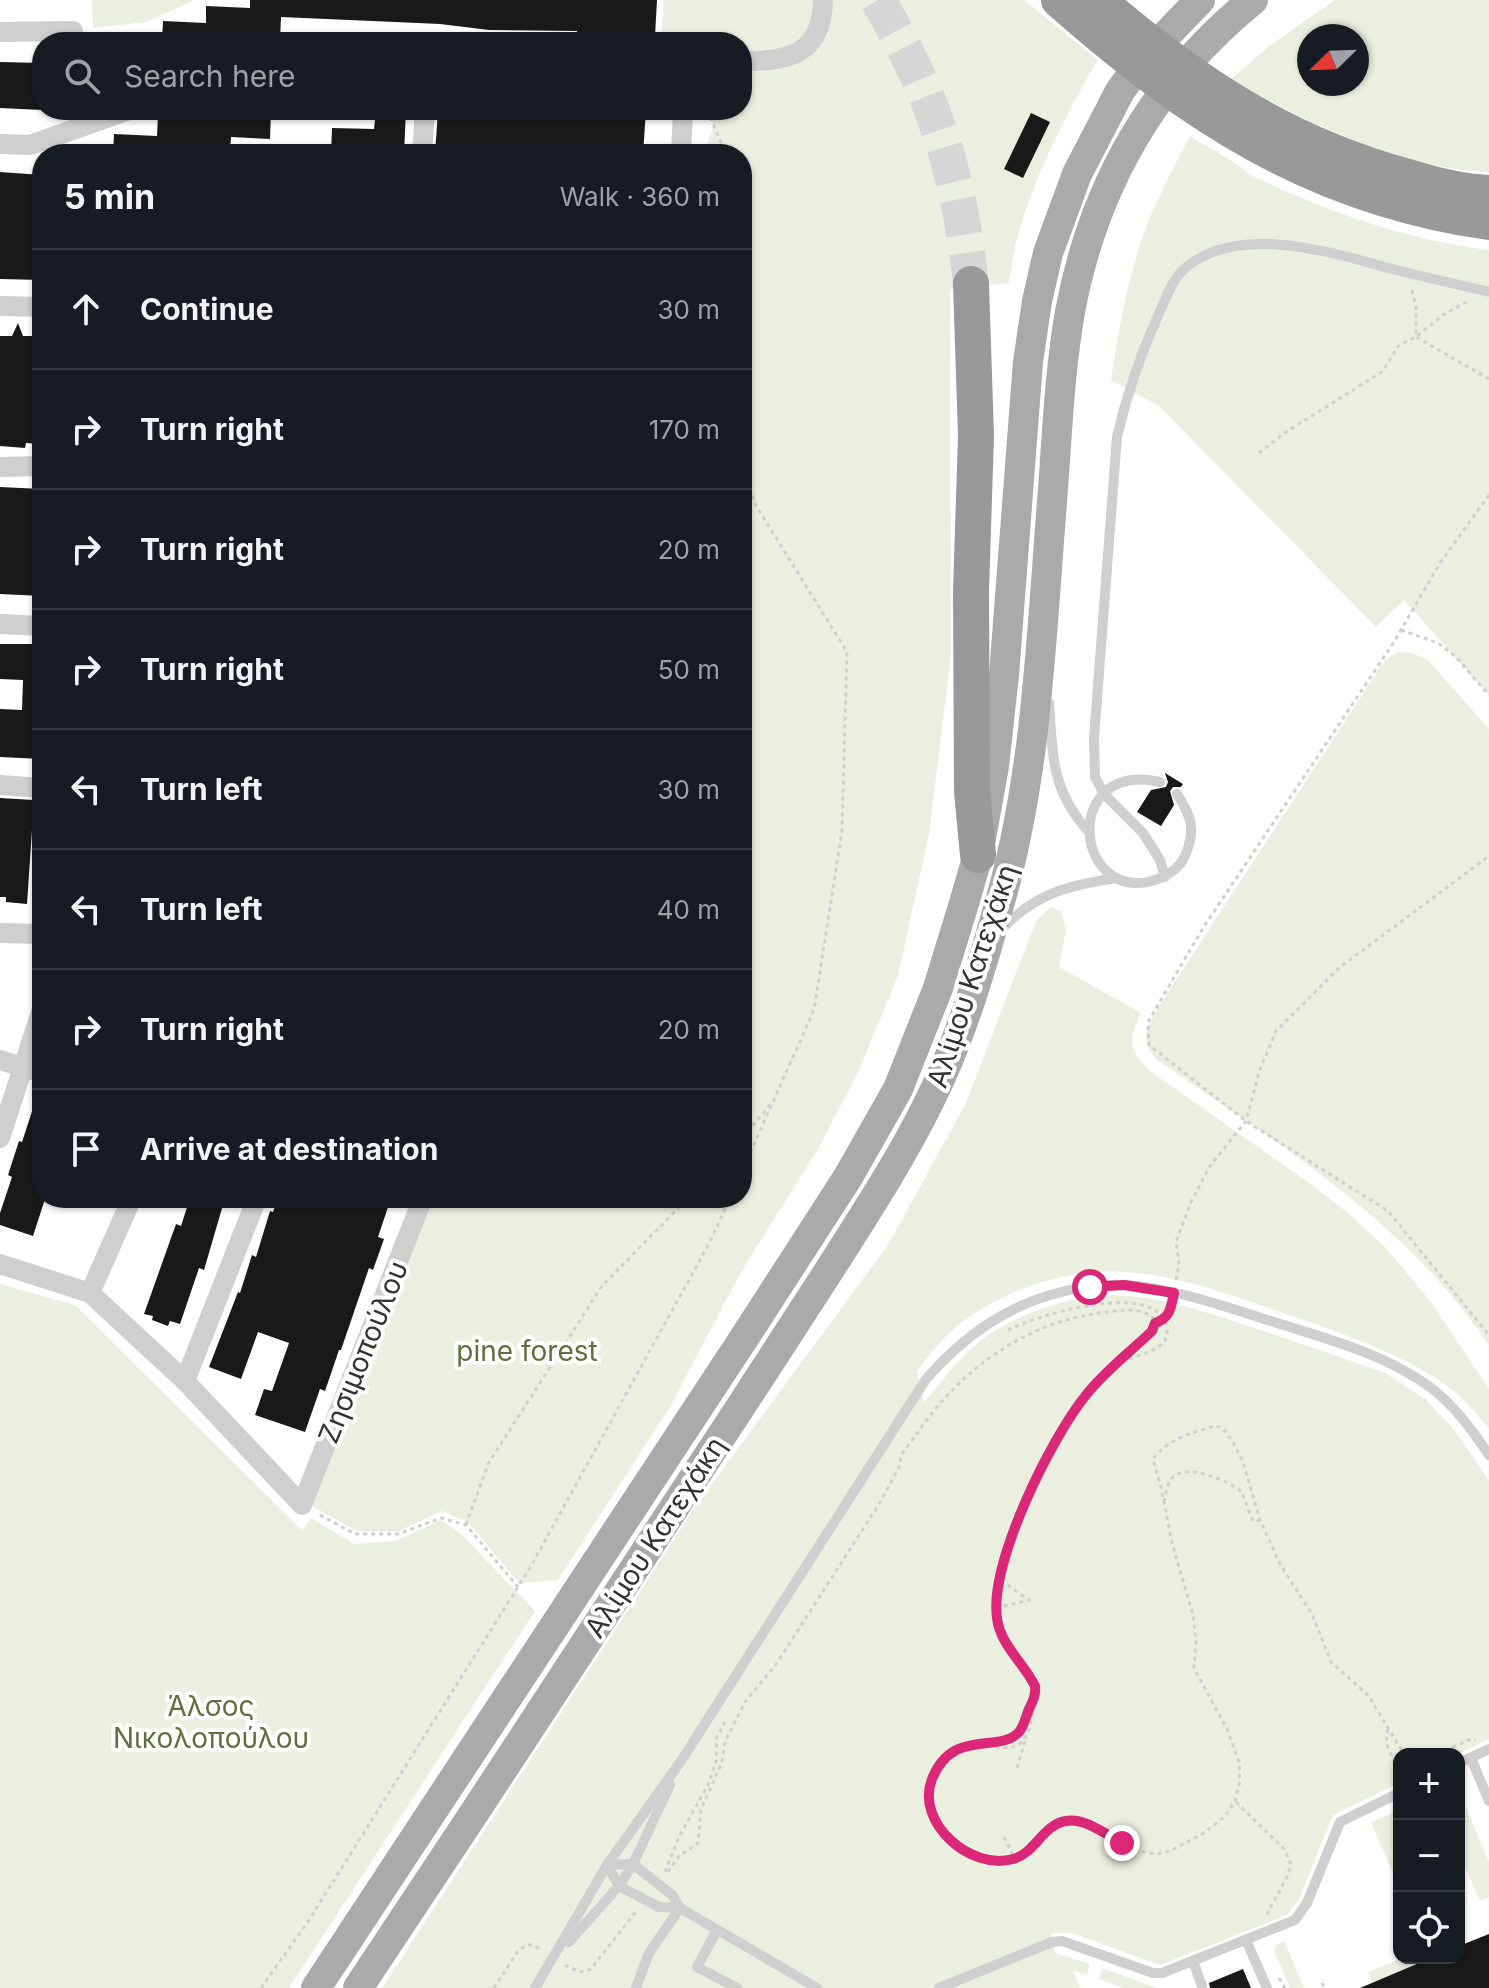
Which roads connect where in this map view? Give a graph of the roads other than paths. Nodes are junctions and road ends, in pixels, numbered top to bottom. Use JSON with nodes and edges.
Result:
{"nodes":[{"id":1,"x":823,"y":0,"type":"edge"},
{"id":2,"x":1200,"y":0,"type":"edge"},
{"id":3,"x":1253,"y":0,"type":"edge"},
{"id":4,"x":1076,"y":3,"type":"edge"},
{"id":5,"x":73,"y":31,"type":"dead end"},
{"id":6,"x":0,"y":32,"type":"edge"},
{"id":7,"x":752,"y":60,"type":"edge"},
{"id":8,"x":101,"y":120,"type":"edge"},
{"id":9,"x":424,"y":120,"type":"edge"},
{"id":10,"x":683,"y":120,"type":"edge"},
{"id":11,"x":1265,"y":136,"type":"junction"},
{"id":12,"x":0,"y":144,"type":"edge"},
{"id":13,"x":32,"y":144,"type":"edge"},
{"id":14,"x":33,"y":144,"type":"edge"},
{"id":15,"x":423,"y":144,"type":"edge"},
{"id":16,"x":681,"y":144,"type":"edge"},
{"id":17,"x":1489,"y":193,"type":"edge"},
{"id":18,"x":1489,"y":222,"type":"edge"},
{"id":19,"x":971,"y":284,"type":"tunnel mouth"},
{"id":20,"x":1489,"y":292,"type":"edge"},
{"id":21,"x":0,"y":306,"type":"edge"},
{"id":22,"x":32,"y":307,"type":"edge"},
{"id":23,"x":32,"y":466,"type":"edge"},
{"id":24,"x":0,"y":467,"type":"edge"},
{"id":25,"x":0,"y":624,"type":"edge"},
{"id":26,"x":32,"y":626,"type":"edge"},
{"id":27,"x":1042,"y":632,"type":"junction"},
{"id":28,"x":1160,"y":782,"type":"dead end"},
{"id":29,"x":0,"y":785,"type":"edge"},
{"id":30,"x":32,"y":787,"type":"edge"},
{"id":31,"x":1104,"y":794,"type":"junction"},
{"id":32,"x":1177,"y":794,"type":"dead end"},
{"id":33,"x":1088,"y":831,"type":"junction"},
{"id":34,"x":978,"y":855,"type":"junction"},
{"id":35,"x":1165,"y":877,"type":"junction"},
{"id":36,"x":1117,"y":878,"type":"junction"},
{"id":37,"x":0,"y":933,"type":"edge"},
{"id":38,"x":32,"y":934,"type":"edge"},
{"id":39,"x":982,"y":962,"type":"junction"},
{"id":40,"x":0,"y":1060,"type":"edge"},
{"id":41,"x":32,"y":1070,"type":"edge"},
{"id":42,"x":0,"y":1138,"type":"edge"},
{"id":43,"x":128,"y":1208,"type":"edge"},
{"id":44,"x":253,"y":1208,"type":"edge"},
{"id":45,"x":419,"y":1208,"type":"edge"},
{"id":46,"x":0,"y":1264,"type":"edge"},
{"id":47,"x":90,"y":1293,"type":"junction"},
{"id":48,"x":185,"y":1381,"type":"junction"},
{"id":49,"x":1489,"y":1455,"type":"edge"},
{"id":50,"x":1489,"y":1749,"type":"edge"},
{"id":51,"x":1471,"y":1758,"type":"junction"},
{"id":52,"x":1465,"y":1760,"type":"edge"},
{"id":53,"x":681,"y":1761,"type":"junction"},
{"id":54,"x":1393,"y":1796,"type":"edge"},
{"id":55,"x":1489,"y":1801,"type":"edge"},
{"id":56,"x":633,"y":1864,"type":"junction"},
{"id":57,"x":607,"y":1865,"type":"junction"},
{"id":58,"x":619,"y":1886,"type":"junction"},
{"id":59,"x":680,"y":1908,"type":"junction"},
{"id":60,"x":717,"y":1930,"type":"junction"},
{"id":61,"x":1246,"y":1940,"type":"junction"},
{"id":62,"x":554,"y":1958,"type":"junction"},
{"id":63,"x":1193,"y":1961,"type":"junction"},
{"id":64,"x":1202,"y":1986,"type":"dead end"},
{"id":65,"x":316,"y":1988,"type":"edge"},
{"id":66,"x":358,"y":1988,"type":"edge"},
{"id":67,"x":535,"y":1988,"type":"edge"},
{"id":68,"x":636,"y":1988,"type":"edge"},
{"id":69,"x":737,"y":1988,"type":"edge"},
{"id":70,"x":817,"y":1988,"type":"edge"},
{"id":71,"x":939,"y":1988,"type":"edge"},
{"id":72,"x":1267,"y":1988,"type":"edge"}],
"edges":[{"from":1,"to":7,"type":"street"},
{"from":2,"to":34,"type":"main road","name":"Αλίμου Κατεχάκη"},
{"from":3,"to":27,"type":"main road","name":"Αλίμου Κατεχάκη"},
{"from":4,"to":11,"type":"highway"},
{"from":5,"to":6,"type":"street"},
{"from":8,"to":14,"type":"street"},
{"from":9,"to":15,"type":"street"},
{"from":10,"to":16,"type":"street"},
{"from":11,"to":17,"type":"highway"},
{"from":11,"to":18,"type":"highway"},
{"from":12,"to":13,"type":"street"},
{"from":19,"to":34,"type":"highway"},
{"from":20,"to":31,"type":"lane"},
{"from":21,"to":22,"type":"street"},
{"from":23,"to":24,"type":"street"},
{"from":25,"to":26,"type":"street"},
{"from":27,"to":33,"type":"lane"},
{"from":27,"to":39,"type":"main road","name":"Αλίμου Κατεχάκη"},
{"from":28,"to":31,"type":"lane"},
{"from":29,"to":30,"type":"street"},
{"from":31,"to":33,"type":"lane"},
{"from":31,"to":35,"type":"lane"},
{"from":32,"to":35,"type":"lane"},
{"from":33,"to":36,"type":"lane"},
{"from":34,"to":65,"type":"main road","name":"Αλίμου Κατεχάκη"},
{"from":35,"to":36,"type":"lane"},
{"from":36,"to":39,"type":"lane"},
{"from":37,"to":38,"type":"street"},
{"from":39,"to":66,"type":"main road","name":"Αλίμου Κατεχάκη"},
{"from":40,"to":41,"type":"street"},
{"from":41,"to":42,"type":"street"},
{"from":43,"to":47,"type":"street"},
{"from":44,"to":48,"type":"street"},
{"from":45,"to":48,"type":"street","name":"Ζησιμοπούλου"},
{"from":46,"to":47,"type":"street"},
{"from":47,"to":48,"type":"street"},
{"from":49,"to":53,"type":"lane"},
{"from":50,"to":51,"type":"lane"},
{"from":51,"to":52,"type":"lane"},
{"from":51,"to":55,"type":"lane"},
{"from":53,"to":56,"type":"lane"},
{"from":53,"to":57,"type":"lane"},
{"from":54,"to":61,"type":"lane"},
{"from":56,"to":57,"type":"lane"},
{"from":56,"to":58,"type":"lane"},
{"from":56,"to":59,"type":"lane"},
{"from":57,"to":58,"type":"lane"},
{"from":57,"to":62,"type":"lane"},
{"from":58,"to":59,"type":"lane"},
{"from":58,"to":62,"type":"lane"},
{"from":59,"to":60,"type":"lane"},
{"from":59,"to":68,"type":"lane"},
{"from":60,"to":69,"type":"lane"},
{"from":60,"to":70,"type":"lane"},
{"from":61,"to":63,"type":"lane"},
{"from":61,"to":72,"type":"lane"},
{"from":62,"to":67,"type":"lane"},
{"from":63,"to":64,"type":"lane"},
{"from":63,"to":71,"type":"lane"}]}
